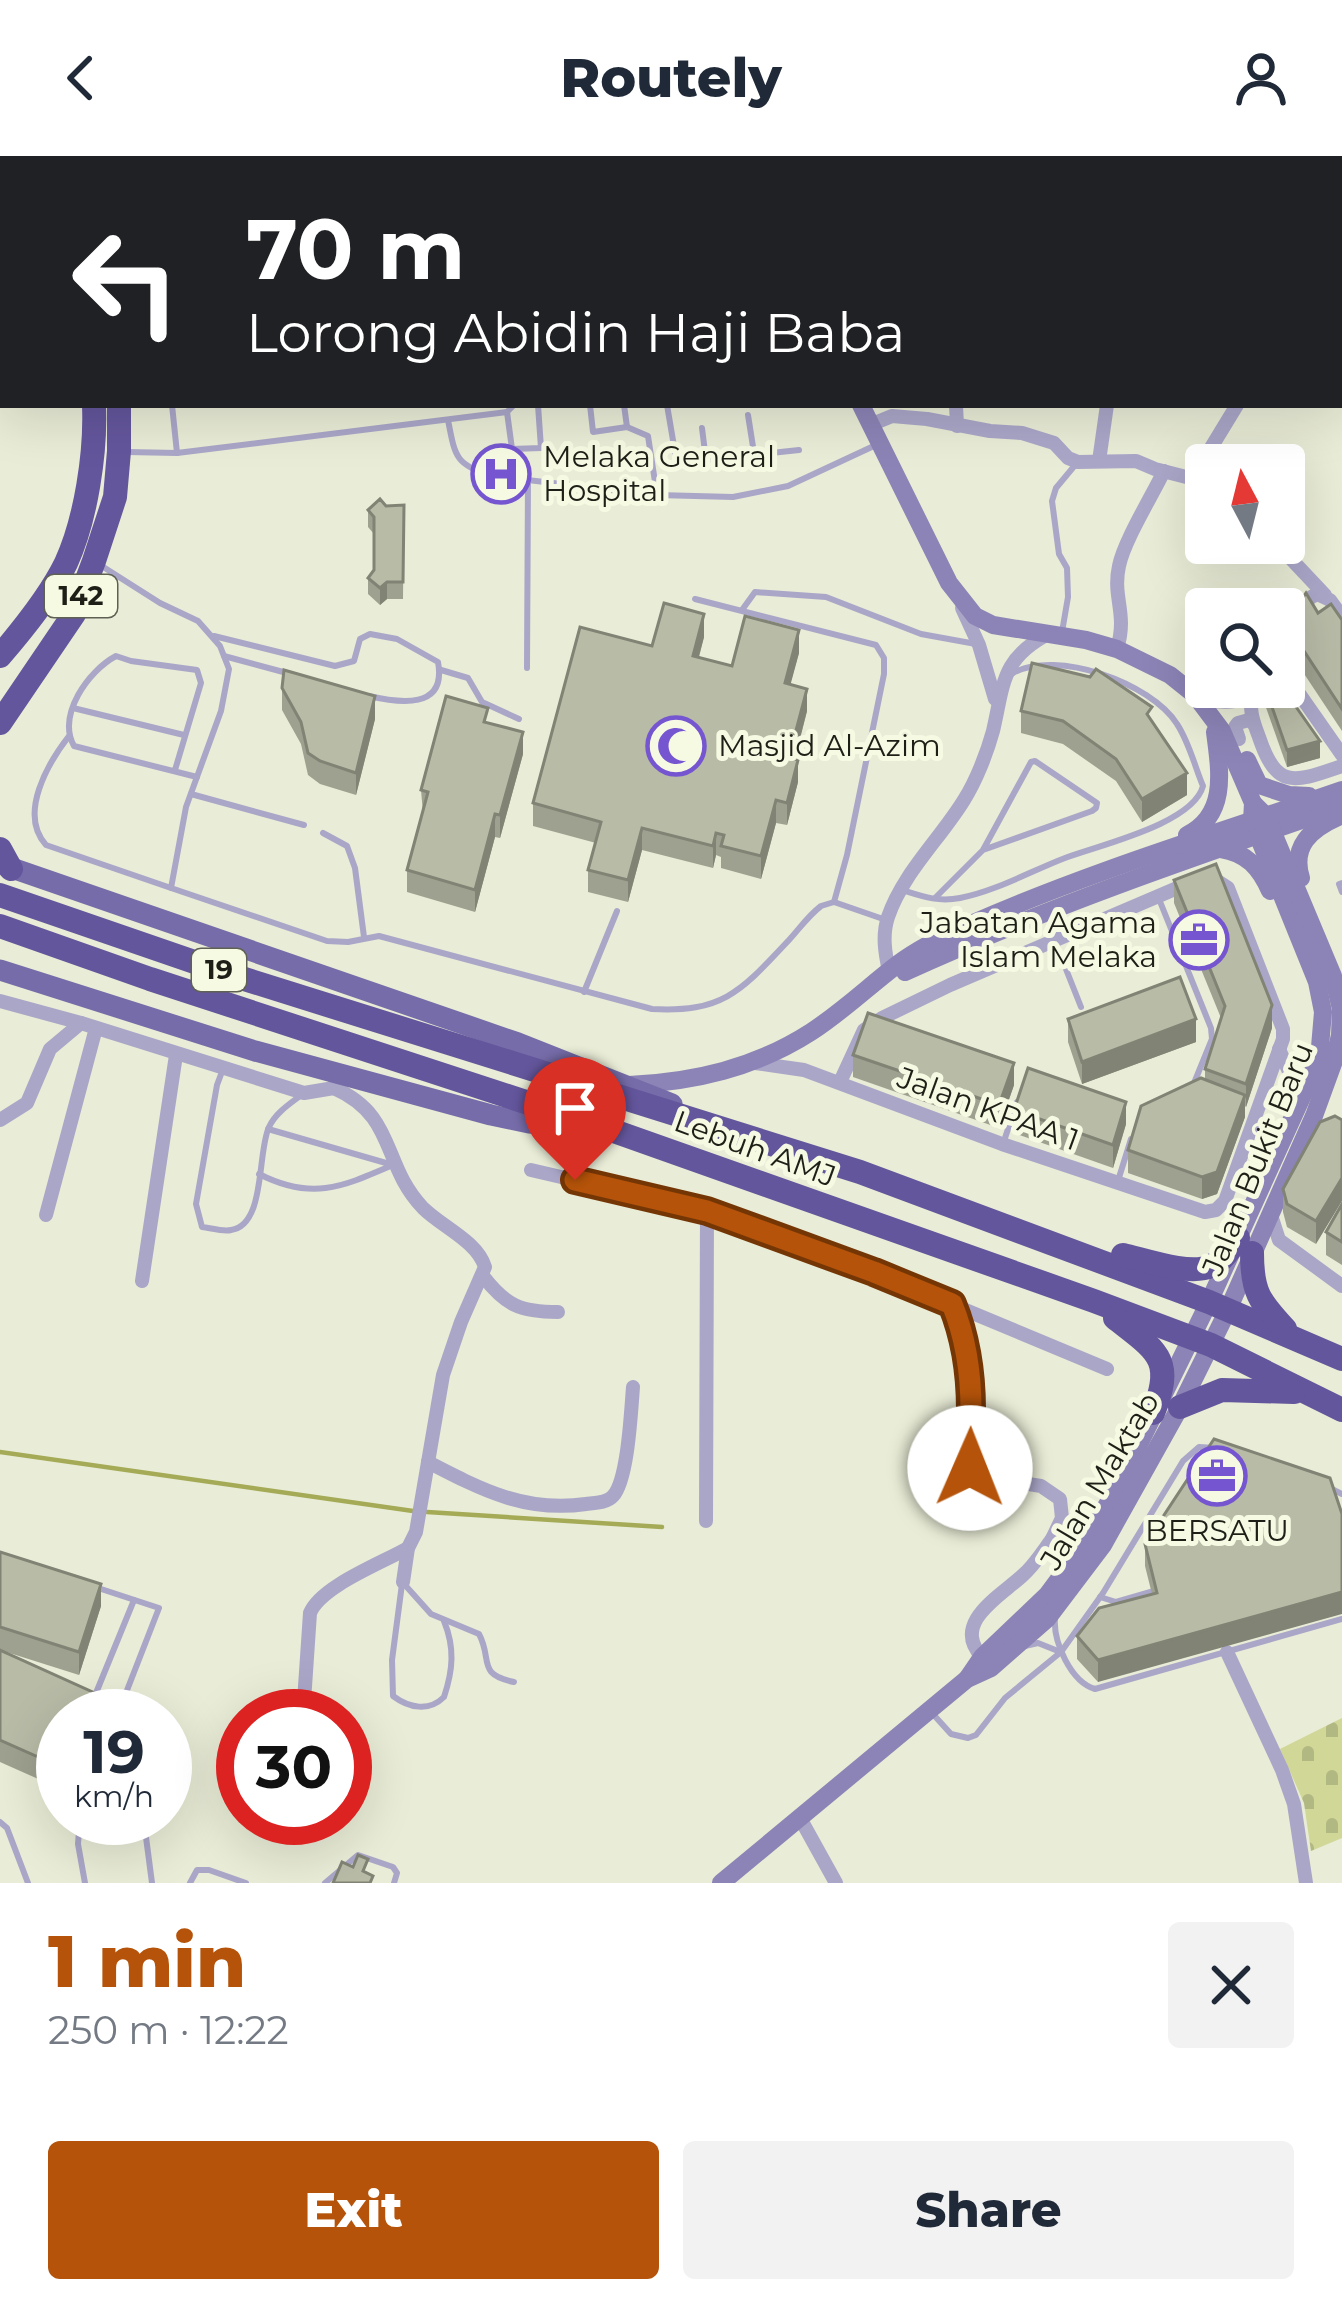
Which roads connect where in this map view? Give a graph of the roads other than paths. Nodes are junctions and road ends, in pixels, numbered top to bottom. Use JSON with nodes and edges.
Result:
{"nodes":[{"id":1,"x":94,"y":408,"type":"edge"},
{"id":2,"x":119,"y":408,"type":"edge"},
{"id":3,"x":172,"y":408,"type":"edge"},
{"id":4,"x":511,"y":408,"type":"edge"},
{"id":5,"x":538,"y":408,"type":"edge"},
{"id":6,"x":590,"y":408,"type":"edge"},
{"id":7,"x":624,"y":408,"type":"edge"},
{"id":8,"x":668,"y":408,"type":"edge"},
{"id":9,"x":862,"y":408,"type":"edge"},
{"id":10,"x":956,"y":408,"type":"edge"},
{"id":11,"x":1107,"y":408,"type":"edge"},
{"id":12,"x":1236,"y":408,"type":"edge"},
{"id":13,"x":507,"y":412,"type":"junction"},
{"id":14,"x":748,"y":415,"type":"dead end"},
{"id":15,"x":448,"y":420,"type":"junction"},
{"id":16,"x":957,"y":426,"type":"junction"},
{"id":17,"x":627,"y":428,"type":"junction"},
{"id":18,"x":702,"y":428,"type":"dead end"},
{"id":19,"x":874,"y":434,"type":"junction"},
{"id":20,"x":1218,"y":444,"type":"edge"},
{"id":21,"x":93,"y":450,"type":"junction"},
{"id":22,"x":799,"y":450,"type":"dead end"},
{"id":23,"x":119,"y":452,"type":"junction"},
{"id":24,"x":177,"y":453,"type":"junction"},
{"id":25,"x":754,"y":455,"type":"junction"},
{"id":26,"x":706,"y":460,"type":"junction"},
{"id":27,"x":1099,"y":461,"type":"junction"},
{"id":28,"x":1078,"y":462,"type":"junction"},
{"id":29,"x":1163,"y":471,"type":"junction"},
{"id":30,"x":1185,"y":478,"type":"edge"},
{"id":31,"x":527,"y":480,"type":"junction"},
{"id":32,"x":657,"y":495,"type":"junction"},
{"id":33,"x":94,"y":561,"type":"junction"},
{"id":34,"x":1295,"y":564,"type":"edge"},
{"id":35,"x":949,"y":583,"type":"junction"},
{"id":36,"x":1324,"y":595,"type":"junction"},
{"id":37,"x":695,"y":598,"type":"dead end"},
{"id":38,"x":1305,"y":604,"type":"edge"},
{"id":39,"x":742,"y":611,"type":"junction"},
{"id":40,"x":1342,"y":617,"type":"edge"},
{"id":41,"x":211,"y":635,"type":"junction"},
{"id":42,"x":1056,"y":635,"type":"junction"},
{"id":43,"x":979,"y":645,"type":"junction"},
{"id":44,"x":1117,"y":649,"type":"junction"},
{"id":45,"x":0,"y":656,"type":"edge"},
{"id":46,"x":224,"y":656,"type":"junction"},
{"id":47,"x":527,"y":668,"type":"dead end"},
{"id":48,"x":441,"y":670,"type":"junction"},
{"id":49,"x":302,"y":677,"type":"edge"},
{"id":50,"x":1004,"y":679,"type":"junction"},
{"id":51,"x":1185,"y":687,"type":"edge"},
{"id":52,"x":358,"y":693,"type":"edge"},
{"id":53,"x":1305,"y":702,"type":"edge"},
{"id":54,"x":996,"y":704,"type":"junction"},
{"id":55,"x":73,"y":708,"type":"junction"},
{"id":56,"x":1212,"y":708,"type":"junction"},
{"id":57,"x":1251,"y":708,"type":"edge"},
{"id":58,"x":519,"y":719,"type":"dead end"},
{"id":59,"x":0,"y":723,"type":"edge"},
{"id":60,"x":1254,"y":724,"type":"junction"},
{"id":61,"x":184,"y":735,"type":"junction"},
{"id":62,"x":69,"y":736,"type":"junction"},
{"id":63,"x":1239,"y":740,"type":"junction"},
{"id":64,"x":1342,"y":755,"type":"edge"},
{"id":65,"x":1342,"y":766,"type":"edge"},
{"id":66,"x":175,"y":770,"type":"junction"},
{"id":67,"x":197,"y":777,"type":"junction"},
{"id":68,"x":191,"y":794,"type":"junction"},
{"id":69,"x":1340,"y":796,"type":"edge"},
{"id":70,"x":1342,"y":815,"type":"edge"},
{"id":71,"x":1260,"y":821,"type":"junction"},
{"id":72,"x":304,"y":825,"type":"dead end"},
{"id":73,"x":323,"y":832,"type":"dead end"},
{"id":74,"x":1216,"y":849,"type":"junction"},
{"id":75,"x":982,"y":850,"type":"junction"},
{"id":76,"x":1128,"y":862,"type":"junction"},
{"id":77,"x":3,"y":866,"type":"edge"},
{"id":78,"x":1342,"y":883,"type":"edge"},
{"id":79,"x":171,"y":888,"type":"junction"},
{"id":80,"x":902,"y":890,"type":"junction"},
{"id":81,"x":1342,"y":892,"type":"edge"},
{"id":82,"x":0,"y":895,"type":"edge"},
{"id":83,"x":1158,"y":896,"type":"junction"},
{"id":84,"x":933,"y":900,"type":"junction"},
{"id":85,"x":834,"y":902,"type":"junction"},
{"id":86,"x":1041,"y":904,"type":"junction"},
{"id":87,"x":617,"y":911,"type":"dead end"},
{"id":88,"x":886,"y":920,"type":"junction"},
{"id":89,"x":0,"y":926,"type":"edge"},
{"id":90,"x":364,"y":937,"type":"junction"},
{"id":91,"x":1308,"y":938,"type":"junction"},
{"id":92,"x":1054,"y":941,"type":"junction"},
{"id":93,"x":4,"y":970,"type":"edge"},
{"id":94,"x":889,"y":971,"type":"junction"},
{"id":95,"x":1331,"y":977,"type":"edge"},
{"id":96,"x":584,"y":992,"type":"junction"},
{"id":97,"x":0,"y":1001,"type":"edge"},
{"id":98,"x":1081,"y":1007,"type":"dead end"},
{"id":99,"x":89,"y":1026,"type":"junction"},
{"id":100,"x":871,"y":1026,"type":"junction"},
{"id":101,"x":891,"y":1034,"type":"edge"},
{"id":102,"x":1279,"y":1049,"type":"junction"},
{"id":103,"x":176,"y":1055,"type":"junction"},
{"id":104,"x":752,"y":1062,"type":"junction"},
{"id":105,"x":223,"y":1069,"type":"junction"},
{"id":106,"x":1327,"y":1079,"type":"edge"},
{"id":107,"x":336,"y":1081,"type":"junction"},
{"id":108,"x":840,"y":1082,"type":"junction"},
{"id":109,"x":627,"y":1084,"type":"junction"},
{"id":110,"x":304,"y":1093,"type":"junction"},
{"id":111,"x":1183,"y":1099,"type":"edge"},
{"id":112,"x":1017,"y":1102,"type":"edge"},
{"id":113,"x":1314,"y":1112,"type":"junction"},
{"id":114,"x":0,"y":1120,"type":"edge"},
{"id":115,"x":268,"y":1129,"type":"junction"},
{"id":116,"x":608,"y":1129,"type":"junction"},
{"id":117,"x":728,"y":1131,"type":"junction"},
{"id":118,"x":1131,"y":1140,"type":"edge"},
{"id":119,"x":1003,"y":1144,"type":"junction"},
{"id":120,"x":393,"y":1165,"type":"junction"},
{"id":121,"x":531,"y":1170,"type":"dead end"},
{"id":122,"x":259,"y":1174,"type":"junction"},
{"id":123,"x":1117,"y":1184,"type":"junction"},
{"id":124,"x":707,"y":1211,"type":"junction"},
{"id":125,"x":1270,"y":1212,"type":"junction"},
{"id":126,"x":46,"y":1214,"type":"dead end"},
{"id":127,"x":1016,"y":1228,"type":"junction"},
{"id":128,"x":1245,"y":1245,"type":"junction"},
{"id":129,"x":1323,"y":1251,"type":"edge"},
{"id":130,"x":1314,"y":1267,"type":"junction"},
{"id":131,"x":483,"y":1276,"type":"junction"},
{"id":132,"x":142,"y":1281,"type":"dead end"},
{"id":133,"x":1342,"y":1286,"type":"edge"},
{"id":134,"x":1094,"y":1301,"type":"junction"},
{"id":135,"x":952,"y":1304,"type":"junction"},
{"id":136,"x":1219,"y":1306,"type":"junction"},
{"id":137,"x":558,"y":1312,"type":"dead end"},
{"id":138,"x":1294,"y":1337,"type":"junction"},
{"id":139,"x":1201,"y":1341,"type":"junction"},
{"id":140,"x":1342,"y":1359,"type":"edge"},
{"id":141,"x":1107,"y":1370,"type":"dead end"},
{"id":142,"x":633,"y":1388,"type":"dead end"},
{"id":143,"x":1308,"y":1393,"type":"junction"},
{"id":144,"x":1180,"y":1407,"type":"junction"},
{"id":145,"x":1342,"y":1409,"type":"edge"},
{"id":146,"x":1153,"y":1413,"type":"junction"},
{"id":147,"x":1234,"y":1454,"type":"edge"},
{"id":148,"x":428,"y":1462,"type":"junction"},
{"id":149,"x":1318,"y":1484,"type":"edge"},
{"id":150,"x":1341,"y":1493,"type":"edge"},
{"id":151,"x":1335,"y":1514,"type":"edge"},
{"id":152,"x":706,"y":1521,"type":"dead end"},
{"id":153,"x":1052,"y":1539,"type":"junction"},
{"id":154,"x":409,"y":1548,"type":"junction"},
{"id":155,"x":1079,"y":1552,"type":"junction"},
{"id":156,"x":403,"y":1582,"type":"junction"},
{"id":157,"x":89,"y":1585,"type":"edge"},
{"id":158,"x":1157,"y":1590,"type":"edge"},
{"id":159,"x":1100,"y":1597,"type":"junction"},
{"id":160,"x":134,"y":1600,"type":"junction"},
{"id":161,"x":1060,"y":1603,"type":"junction"},
{"id":162,"x":1342,"y":1619,"type":"edge"},
{"id":163,"x":444,"y":1621,"type":"junction"},
{"id":164,"x":1013,"y":1651,"type":"junction"},
{"id":165,"x":1061,"y":1652,"type":"junction"},
{"id":166,"x":1227,"y":1652,"type":"junction"},
{"id":167,"x":982,"y":1658,"type":"junction"},
{"id":168,"x":967,"y":1679,"type":"junction"},
{"id":169,"x":514,"y":1682,"type":"dead end"},
{"id":170,"x":98,"y":1689,"type":"edge"},
{"id":171,"x":128,"y":1689,"type":"edge"},
{"id":172,"x":305,"y":1689,"type":"edge"},
{"id":173,"x":929,"y":1711,"type":"junction"},
{"id":174,"x":800,"y":1818,"type":"junction"},
{"id":175,"x":0,"y":1822,"type":"edge"},
{"id":176,"x":78,"y":1845,"type":"edge"},
{"id":177,"x":147,"y":1845,"type":"edge"},
{"id":178,"x":28,"y":1883,"type":"edge"},
{"id":179,"x":85,"y":1883,"type":"edge"},
{"id":180,"x":152,"y":1883,"type":"edge"},
{"id":181,"x":190,"y":1883,"type":"edge"},
{"id":182,"x":246,"y":1883,"type":"edge"},
{"id":183,"x":325,"y":1883,"type":"edge"},
{"id":184,"x":394,"y":1883,"type":"edge"},
{"id":185,"x":721,"y":1883,"type":"edge"},
{"id":186,"x":836,"y":1883,"type":"edge"},
{"id":187,"x":1306,"y":1883,"type":"edge"}],
"edges":[{"from":1,"to":21,"type":"highway","number":"142"},
{"from":2,"to":23,"type":"highway","number":"142"},
{"from":3,"to":24,"type":"lane"},
{"from":4,"to":13,"type":"lane"},
{"from":5,"to":13,"type":"lane"},
{"from":6,"to":17,"type":"lane"},
{"from":7,"to":17,"type":"lane"},
{"from":8,"to":26,"type":"lane"},
{"from":9,"to":19,"type":"main road"},
{"from":10,"to":16,"type":"street"},
{"from":11,"to":27,"type":"street"},
{"from":12,"to":20,"type":"street"},
{"from":13,"to":15,"type":"lane"},
{"from":14,"to":25,"type":"lane"},
{"from":15,"to":24,"type":"lane"},
{"from":15,"to":31,"type":"lane"},
{"from":16,"to":19,"type":"street"},
{"from":16,"to":28,"type":"street"},
{"from":17,"to":32,"type":"lane"},
{"from":18,"to":26,"type":"lane"},
{"from":19,"to":32,"type":"lane"},
{"from":19,"to":35,"type":"main road"},
{"from":21,"to":23,"type":"lane"},
{"from":21,"to":45,"type":"highway","number":"142"},
{"from":22,"to":25,"type":"lane"},
{"from":23,"to":24,"type":"lane"},
{"from":23,"to":33,"type":"highway","number":"142"},
{"from":25,"to":26,"type":"lane"},
{"from":27,"to":28,"type":"street"},
{"from":27,"to":29,"type":"street"},
{"from":28,"to":42,"type":"lane"},
{"from":29,"to":30,"type":"street"},
{"from":29,"to":44,"type":"street"},
{"from":31,"to":32,"type":"lane"},
{"from":31,"to":47,"type":"lane"},
{"from":33,"to":41,"type":"lane"},
{"from":33,"to":59,"type":"highway","number":"142"},
{"from":34,"to":36,"type":"street"},
{"from":35,"to":42,"type":"main road"},
{"from":35,"to":43,"type":"street"},
{"from":36,"to":38,"type":"street"},
{"from":36,"to":40,"type":"street"},
{"from":37,"to":39,"type":"lane"},
{"from":39,"to":43,"type":"lane"},
{"from":39,"to":85,"type":"lane"},
{"from":41,"to":46,"type":"lane"},
{"from":41,"to":48,"type":"lane"},
{"from":42,"to":44,"type":"main road"},
{"from":42,"to":50,"type":"street"},
{"from":43,"to":54,"type":"street"},
{"from":44,"to":51,"type":"main road"},
{"from":46,"to":49,"type":"lane"},
{"from":46,"to":67,"type":"lane"},
{"from":48,"to":52,"type":"lane"},
{"from":48,"to":58,"type":"lane"},
{"from":50,"to":54,"type":"street"},
{"from":50,"to":84,"type":"lane"},
{"from":53,"to":64,"type":"street"},
{"from":54,"to":80,"type":"street"},
{"from":55,"to":61,"type":"lane"},
{"from":55,"to":61,"type":"lane"},
{"from":55,"to":62,"type":"lane"},
{"from":56,"to":63,"type":"main road"},
{"from":56,"to":71,"type":"main road","name":"Jalan Bukit Baru"},
{"from":56,"to":76,"type":"main road"},
{"from":57,"to":60,"type":"street"},
{"from":60,"to":63,"type":"street"},
{"from":60,"to":65,"type":"street"},
{"from":61,"to":66,"type":"lane"},
{"from":62,"to":66,"type":"lane"},
{"from":62,"to":79,"type":"lane"},
{"from":63,"to":69,"type":"main road"},
{"from":66,"to":67,"type":"lane"},
{"from":67,"to":68,"type":"lane"},
{"from":68,"to":72,"type":"lane"},
{"from":68,"to":79,"type":"lane"},
{"from":69,"to":71,"type":"main road"},
{"from":70,"to":91,"type":"main road"},
{"from":71,"to":74,"type":"main road"},
{"from":71,"to":76,"type":"main road"},
{"from":71,"to":91,"type":"main road","name":"Jalan Bukit Baru"},
{"from":73,"to":90,"type":"lane"},
{"from":74,"to":86,"type":"main road"},
{"from":74,"to":91,"type":"main road"},
{"from":75,"to":75,"type":"lane"},
{"from":75,"to":84,"type":"lane"},
{"from":76,"to":86,"type":"main road"},
{"from":77,"to":109,"type":"main road"},
{"from":78,"to":81,"type":"lane"},
{"from":79,"to":90,"type":"lane"},
{"from":80,"to":84,"type":"lane"},
{"from":80,"to":88,"type":"street"},
{"from":82,"to":117,"type":"highway","name":"Lebuh AMJ","number":"19"},
{"from":83,"to":92,"type":"street"},
{"from":83,"to":102,"type":"street"},
{"from":83,"to":111,"type":"lane"},
{"from":85,"to":88,"type":"lane"},
{"from":85,"to":96,"type":"lane"},
{"from":86,"to":92,"type":"street"},
{"from":86,"to":94,"type":"main road"},
{"from":87,"to":96,"type":"lane"},
{"from":88,"to":94,"type":"street"},
{"from":89,"to":116,"type":"highway","name":"Lebuh AMJ","number":"19"},
{"from":90,"to":96,"type":"lane"},
{"from":91,"to":95,"type":"main road","name":"Jalan Bukit Baru"},
{"from":92,"to":98,"type":"lane"},
{"from":92,"to":100,"type":"street"},
{"from":93,"to":107,"type":"main road"},
{"from":94,"to":104,"type":"main road"},
{"from":95,"to":106,"type":"main road","name":"Jalan Bukit Baru"},
{"from":97,"to":99,"type":"street"},
{"from":99,"to":103,"type":"street"},
{"from":99,"to":114,"type":"street"},
{"from":99,"to":126,"type":"street"},
{"from":100,"to":101,"type":"lane"},
{"from":100,"to":108,"type":"street"},
{"from":102,"to":113,"type":"street"},
{"from":102,"to":123,"type":"street","name":"Jalan KPAA 1"},
{"from":103,"to":105,"type":"street"},
{"from":103,"to":132,"type":"street"},
{"from":104,"to":108,"type":"street","name":"Jalan KPAA 1"},
{"from":104,"to":109,"type":"main road"},
{"from":105,"to":110,"type":"street"},
{"from":105,"to":122,"type":"lane"},
{"from":106,"to":113,"type":"main road","name":"Jalan Bukit Baru"},
{"from":107,"to":110,"type":"street"},
{"from":107,"to":116,"type":"main road"},
{"from":107,"to":120,"type":"street"},
{"from":108,"to":119,"type":"street","name":"Jalan KPAA 1"},
{"from":109,"to":117,"type":"main road"},
{"from":110,"to":115,"type":"lane"},
{"from":112,"to":119,"type":"lane"},
{"from":113,"to":125,"type":"main road","name":"Jalan Bukit Baru"},
{"from":113,"to":128,"type":"main road","name":"Jalan Bukit Baru"},
{"from":115,"to":120,"type":"lane"},
{"from":115,"to":122,"type":"lane"},
{"from":116,"to":134,"type":"highway","name":"Lebuh AMJ","number":"19"},
{"from":117,"to":127,"type":"highway","name":"Lebuh AMJ","number":"19"},
{"from":118,"to":123,"type":"lane"},
{"from":119,"to":123,"type":"street","name":"Jalan KPAA 1"},
{"from":120,"to":122,"type":"lane"},
{"from":120,"to":131,"type":"street"},
{"from":121,"to":124,"type":"street"},
{"from":124,"to":135,"type":"street"},
{"from":124,"to":152,"type":"street"},
{"from":125,"to":128,"type":"main road","name":"Jalan Bukit Baru"},
{"from":125,"to":130,"type":"street"},
{"from":127,"to":128,"type":"highway"},
{"from":127,"to":136,"type":"highway","name":"Lebuh AMJ","number":"19"},
{"from":128,"to":136,"type":"main road","name":"Jalan Bukit Baru"},
{"from":128,"to":138,"type":"highway"},
{"from":129,"to":130,"type":"lane"},
{"from":130,"to":133,"type":"street"},
{"from":131,"to":137,"type":"street"},
{"from":131,"to":148,"type":"street"},
{"from":134,"to":139,"type":"highway","name":"Lebuh AMJ","number":"19"},
{"from":134,"to":146,"type":"highway"},
{"from":135,"to":141,"type":"street"},
{"from":135,"to":153,"type":"street"},
{"from":136,"to":138,"type":"highway","name":"Lebuh AMJ","number":"19"},
{"from":136,"to":139,"type":"main road","name":"Jalan Bukit Baru"},
{"from":138,"to":140,"type":"highway","name":"Lebuh AMJ","number":"19"},
{"from":139,"to":143,"type":"highway","name":"Lebuh AMJ","number":"19"},
{"from":139,"to":144,"type":"main road","name":"Jalan Maktab"},
{"from":139,"to":146,"type":"main road","name":"Jalan Maktab"},
{"from":142,"to":148,"type":"street"},
{"from":143,"to":144,"type":"highway"},
{"from":143,"to":145,"type":"highway","name":"Lebuh AMJ","number":"19"},
{"from":144,"to":161,"type":"main road","name":"Jalan Maktab"},
{"from":146,"to":155,"type":"main road","name":"Jalan Maktab"},
{"from":147,"to":159,"type":"lane"},
{"from":148,"to":154,"type":"street"},
{"from":149,"to":150,"type":"lane"},
{"from":150,"to":151,"type":"lane"},
{"from":153,"to":155,"type":"street"},
{"from":153,"to":167,"type":"street"},
{"from":154,"to":156,"type":"street"},
{"from":154,"to":172,"type":"street"},
{"from":155,"to":167,"type":"main road","name":"Jalan Maktab"},
{"from":156,"to":163,"type":"lane"},
{"from":156,"to":163,"type":"lane"},
{"from":157,"to":160,"type":"lane"},
{"from":158,"to":159,"type":"lane"},
{"from":159,"to":165,"type":"lane"},
{"from":160,"to":170,"type":"lane"},
{"from":160,"to":171,"type":"lane"},
{"from":161,"to":164,"type":"main road","name":"Jalan Maktab"},
{"from":161,"to":165,"type":"lane"},
{"from":162,"to":166,"type":"lane"},
{"from":163,"to":169,"type":"lane"},
{"from":164,"to":165,"type":"lane"},
{"from":164,"to":168,"type":"main road","name":"Jalan Maktab"},
{"from":165,"to":166,"type":"lane"},
{"from":165,"to":173,"type":"lane"},
{"from":166,"to":187,"type":"street"},
{"from":167,"to":168,"type":"main road","name":"Jalan Maktab"},
{"from":168,"to":173,"type":"main road","name":"Jalan Maktab"},
{"from":173,"to":174,"type":"main road","name":"Jalan Maktab"},
{"from":174,"to":185,"type":"main road","name":"Jalan Maktab"},
{"from":174,"to":186,"type":"street"},
{"from":175,"to":178,"type":"lane"},
{"from":176,"to":179,"type":"lane"},
{"from":177,"to":180,"type":"lane"},
{"from":181,"to":182,"type":"lane"},
{"from":183,"to":184,"type":"lane"}]}
